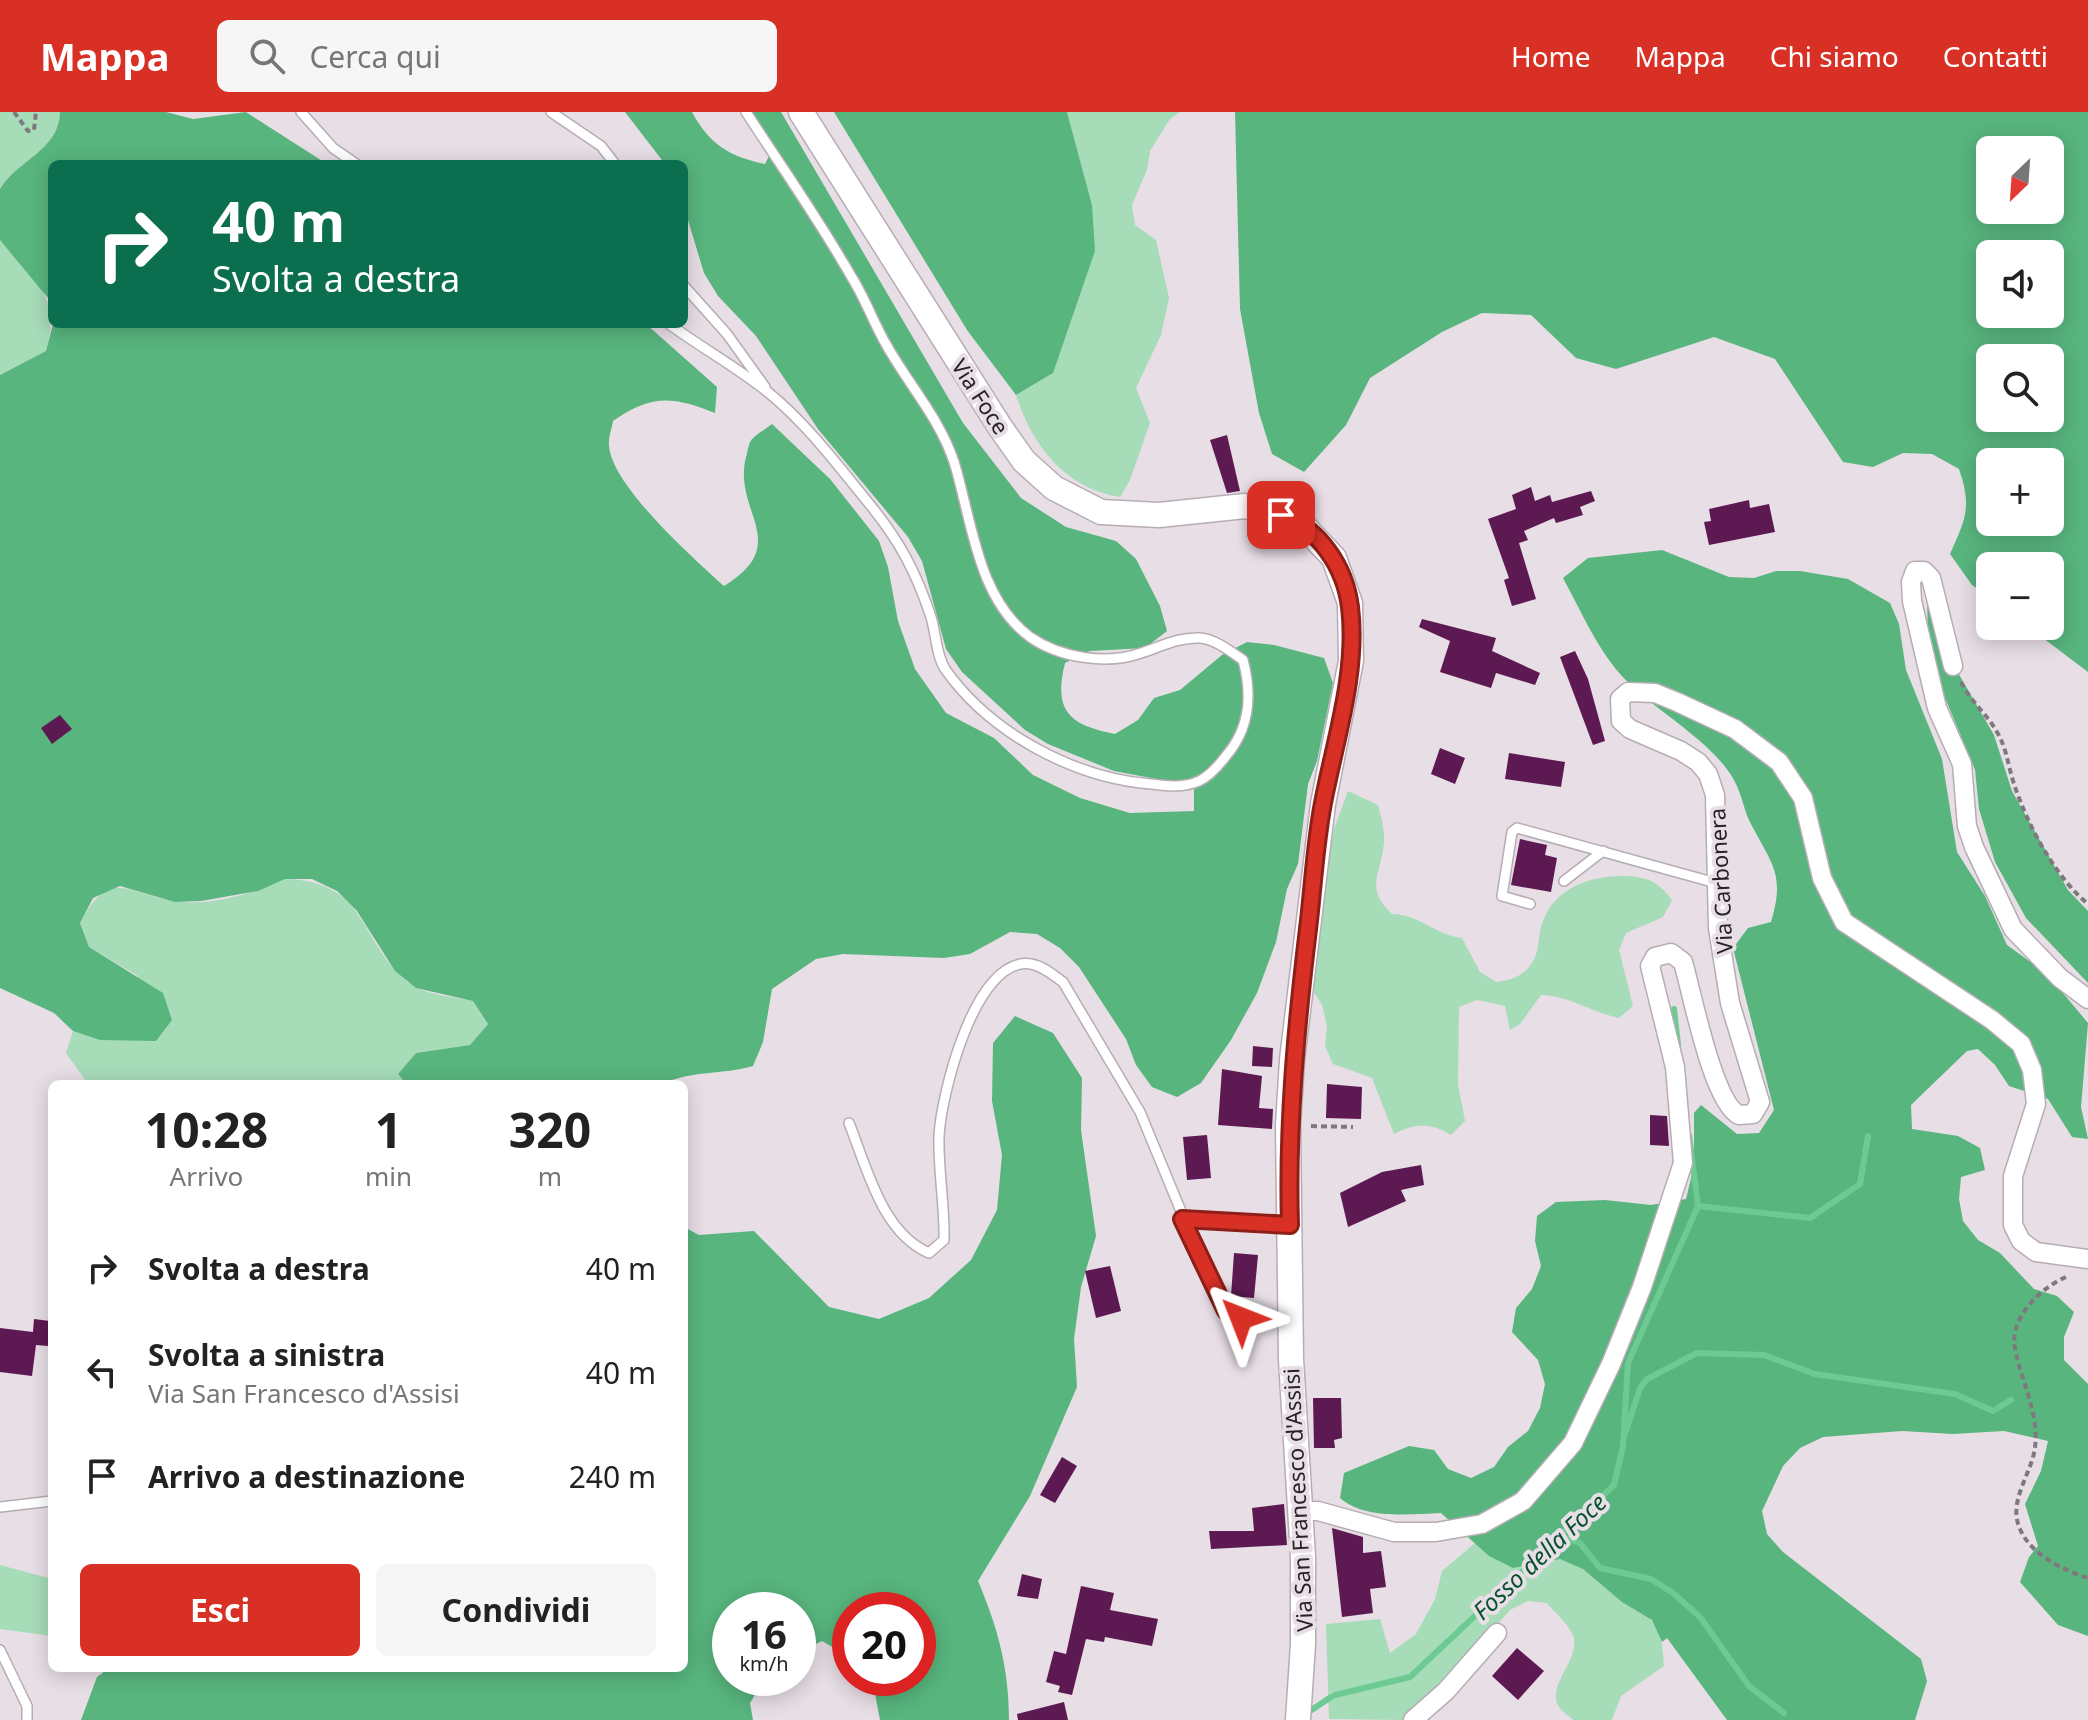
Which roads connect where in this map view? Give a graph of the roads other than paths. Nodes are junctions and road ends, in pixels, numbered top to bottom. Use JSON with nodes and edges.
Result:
{"nodes":[{"id":1,"x":301,"y":112,"type":"edge"},
{"id":2,"x":551,"y":112,"type":"edge"},
{"id":3,"x":746,"y":112,"type":"edge"},
{"id":4,"x":801,"y":112,"type":"edge"},
{"id":5,"x":350,"y":160,"type":"edge"},
{"id":6,"x":612,"y":160,"type":"edge"},
{"id":7,"x":688,"y":290,"type":"edge"},
{"id":8,"x":675,"y":328,"type":"edge"},
{"id":9,"x":769,"y":393,"type":"junction"},
{"id":10,"x":1265,"y":509,"type":"joint"},
{"id":11,"x":1953,"y":666,"type":"road end"},
{"id":12,"x":1603,"y":851,"type":"junction"},
{"id":13,"x":1564,"y":881,"type":"dead end"},
{"id":14,"x":1716,"y":883,"type":"junction"},
{"id":15,"x":1530,"y":904,"type":"dead end"},
{"id":16,"x":2088,"y":999,"type":"edge"},
{"id":17,"x":849,"y":1123,"type":"dead end"},
{"id":18,"x":1182,"y":1219,"type":"junction"},
{"id":19,"x":1290,"y":1225,"type":"junction"},
{"id":20,"x":2082,"y":1267,"type":"edge"},
{"id":21,"x":1241,"y":1318,"type":"dead end"},
{"id":22,"x":48,"y":1501,"type":"edge"},
{"id":23,"x":0,"y":1507,"type":"edge"},
{"id":24,"x":1302,"y":1511,"type":"junction"},
{"id":25,"x":1497,"y":1633,"type":"dead end"},
{"id":26,"x":0,"y":1650,"type":"edge"},
{"id":27,"x":27,"y":1720,"type":"edge"},
{"id":28,"x":1298,"y":1720,"type":"edge"},
{"id":29,"x":1413,"y":1720,"type":"edge"}],
"edges":[{"from":1,"to":5,"type":"lane"},
{"from":2,"to":6,"type":"lane"},
{"from":3,"to":9,"type":"lane"},
{"from":4,"to":10,"type":"main road","name":"Via Foce"},
{"from":7,"to":9,"type":"lane"},
{"from":8,"to":9,"type":"lane"},
{"from":10,"to":19,"type":"main road","name":"Via San Francesco d'Assisi"},
{"from":11,"to":16,"type":"street"},
{"from":12,"to":13,"type":"lane"},
{"from":12,"to":14,"type":"lane"},
{"from":12,"to":15,"type":"lane"},
{"from":14,"to":20,"type":"street","name":"Via Carbonera"},
{"from":14,"to":24,"type":"street","name":"Via Carbonera"},
{"from":17,"to":18,"type":"lane"},
{"from":18,"to":19,"type":"lane"},
{"from":18,"to":21,"type":"lane"},
{"from":19,"to":24,"type":"main road","name":"Via San Francesco d'Assisi"},
{"from":22,"to":23,"type":"lane"},
{"from":24,"to":28,"type":"main road","name":"Via San Francesco d'Assisi"},
{"from":25,"to":29,"type":"street"},
{"from":26,"to":27,"type":"lane"}]}
